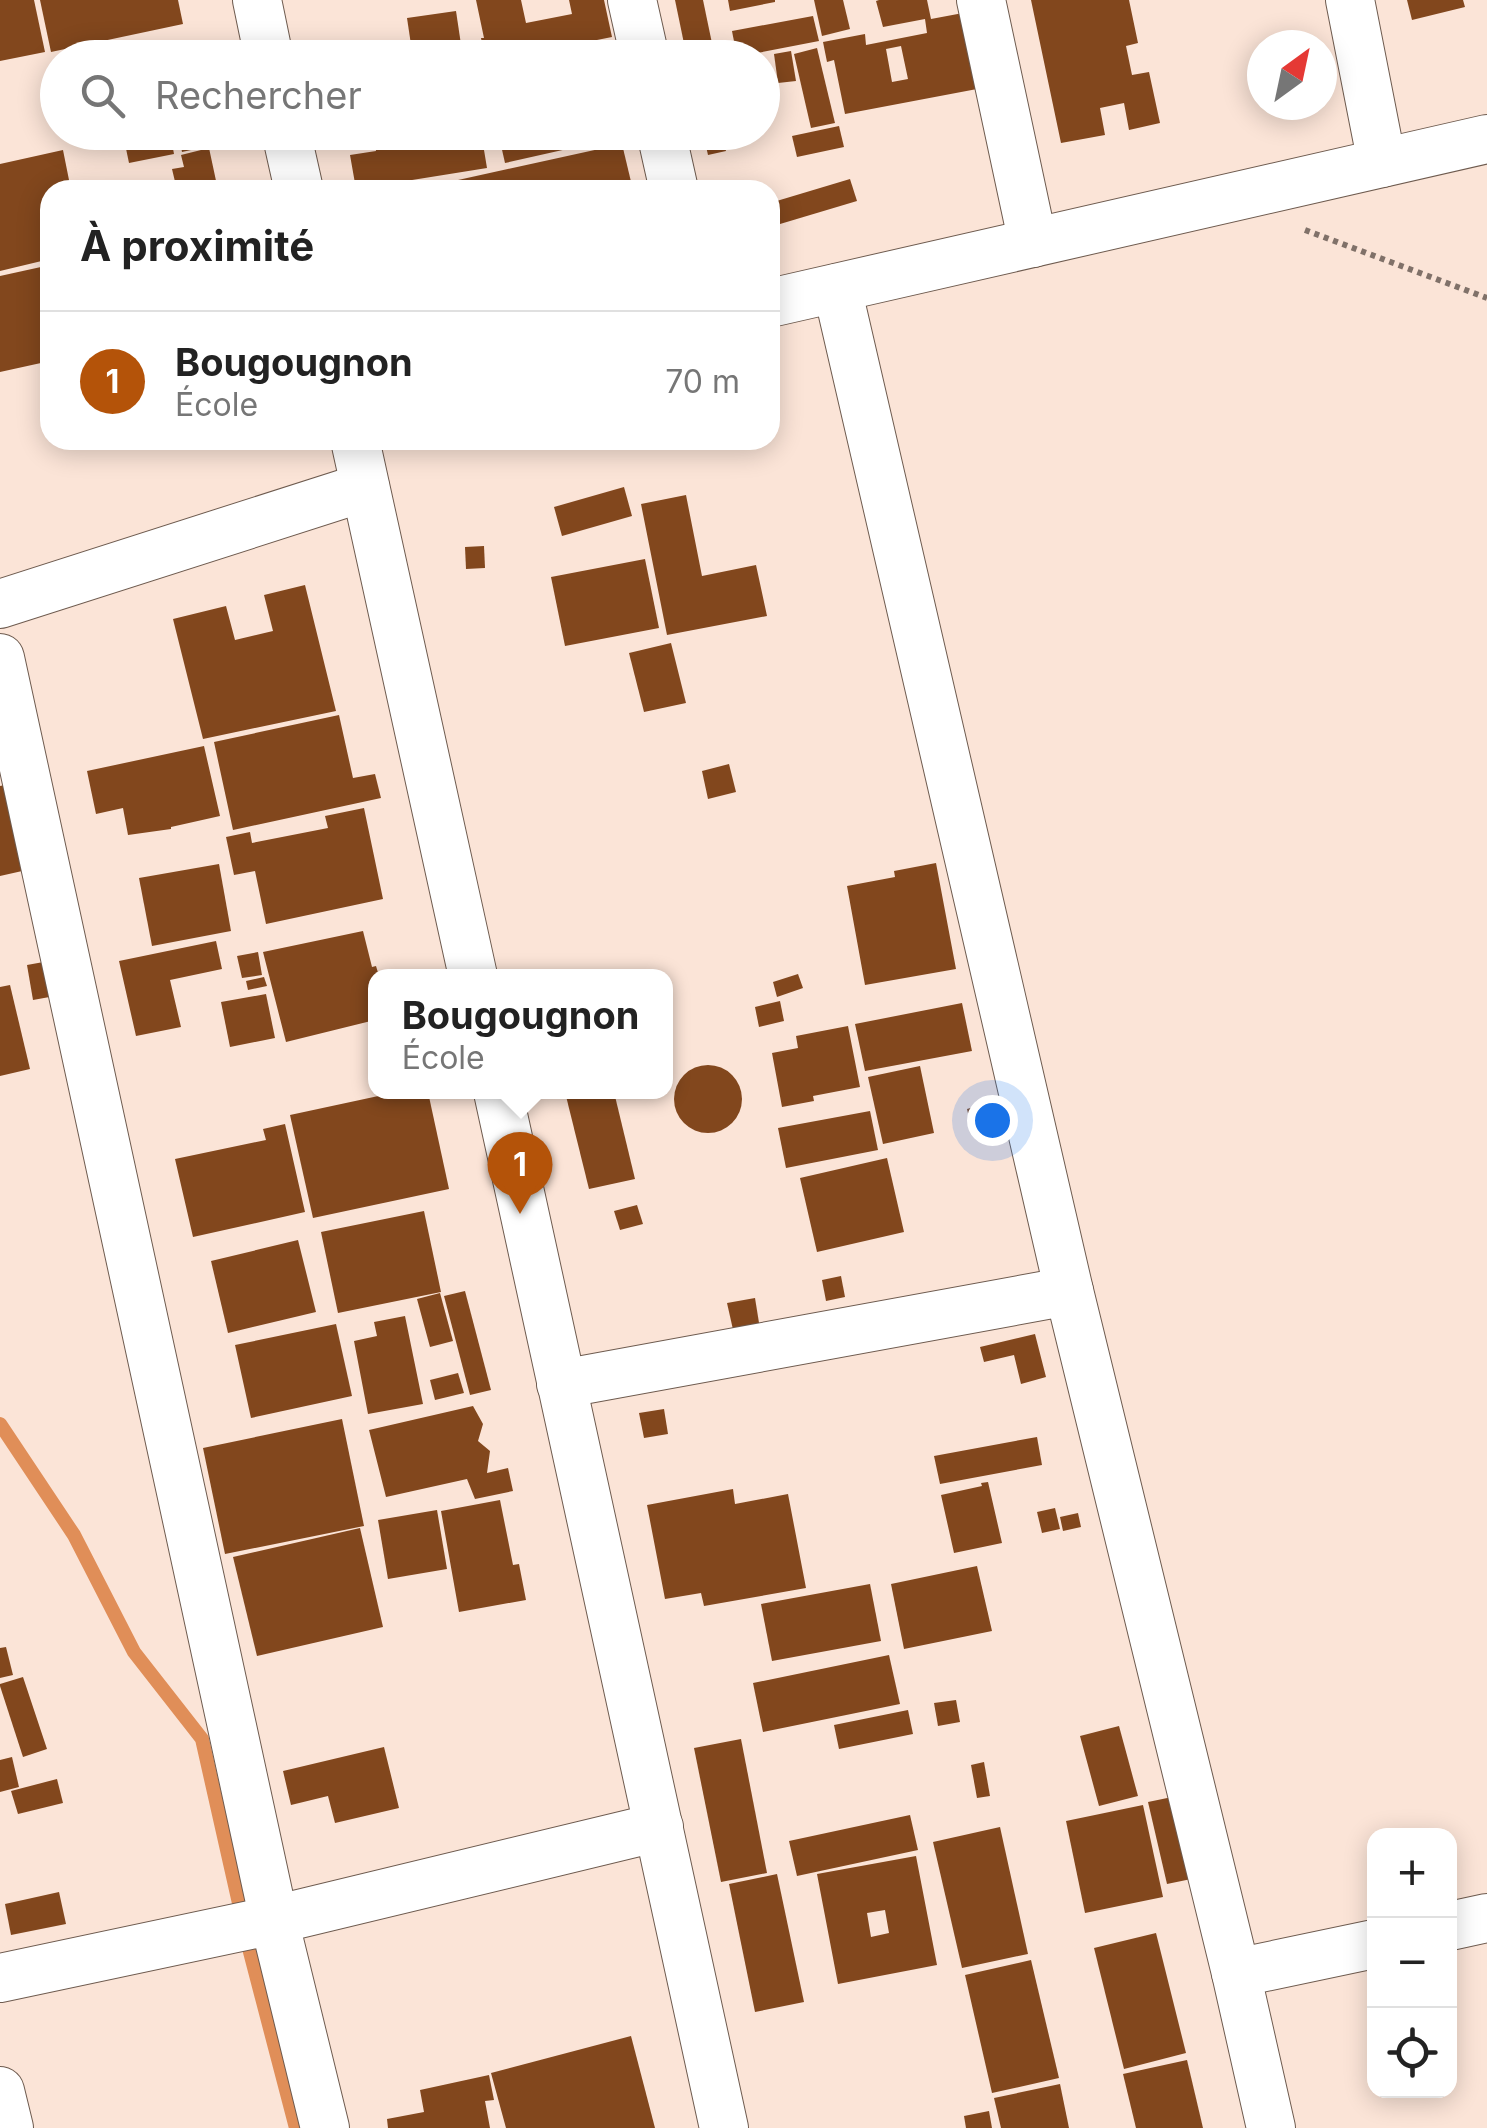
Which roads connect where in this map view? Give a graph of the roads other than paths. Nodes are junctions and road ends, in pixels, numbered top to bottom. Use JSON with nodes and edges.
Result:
{"nodes":[{"id":1,"x":256,"y":0,"type":"edge"},
{"id":2,"x":632,"y":0,"type":"edge"},
{"id":3,"x":982,"y":0,"type":"edge"},
{"id":4,"x":1350,"y":0,"type":"edge"},
{"id":5,"x":266,"y":40,"type":"edge"},
{"id":6,"x":640,"y":40,"type":"edge"},
{"id":7,"x":1487,"y":139,"type":"edge"},
{"id":8,"x":290,"y":150,"type":"edge"},
{"id":9,"x":665,"y":150,"type":"edge"},
{"id":10,"x":1382,"y":164,"type":"junction"},
{"id":11,"x":297,"y":180,"type":"edge"},
{"id":12,"x":672,"y":180,"type":"edge"},
{"id":13,"x":1033,"y":243,"type":"junction"},
{"id":14,"x":837,"y":288,"type":"junction"},
{"id":15,"x":780,"y":301,"type":"edge"},
{"id":16,"x":357,"y":450,"type":"edge"},
{"id":17,"x":365,"y":487,"type":"junction"},
{"id":18,"x":0,"y":604,"type":"edge"},
{"id":19,"x":0,"y":658,"type":"edge"},
{"id":20,"x":471,"y":969,"type":"edge"},
{"id":21,"x":500,"y":1099,"type":"edge"},
{"id":22,"x":1070,"y":1291,"type":"junction"},
{"id":23,"x":562,"y":1384,"type":"junction"},
{"id":24,"x":658,"y":1827,"type":"junction"},
{"id":25,"x":1487,"y":1918,"type":"edge"},
{"id":26,"x":274,"y":1920,"type":"junction"},
{"id":27,"x":1457,"y":1924,"type":"edge"},
{"id":28,"x":1367,"y":1945,"type":"edge"},
{"id":29,"x":1236,"y":1973,"type":"junction"},
{"id":30,"x":0,"y":1978,"type":"edge"},
{"id":31,"x":0,"y":2091,"type":"edge"},
{"id":32,"x":10,"y":2128,"type":"edge"},
{"id":33,"x":325,"y":2128,"type":"edge"},
{"id":34,"x":724,"y":2128,"type":"edge"},
{"id":35,"x":1271,"y":2128,"type":"edge"}],
"edges":[{"from":1,"to":5,"type":"street"},
{"from":2,"to":6,"type":"street"},
{"from":3,"to":13,"type":"street"},
{"from":4,"to":10,"type":"street"},
{"from":7,"to":10,"type":"street"},
{"from":8,"to":11,"type":"street"},
{"from":9,"to":12,"type":"street"},
{"from":10,"to":13,"type":"street"},
{"from":13,"to":14,"type":"street"},
{"from":14,"to":15,"type":"street"},
{"from":14,"to":22,"type":"street"},
{"from":16,"to":17,"type":"street"},
{"from":17,"to":18,"type":"street"},
{"from":17,"to":20,"type":"street"},
{"from":19,"to":26,"type":"street"},
{"from":21,"to":23,"type":"street"},
{"from":22,"to":23,"type":"street"},
{"from":22,"to":29,"type":"street"},
{"from":23,"to":24,"type":"street"},
{"from":24,"to":26,"type":"street"},
{"from":24,"to":34,"type":"street"},
{"from":25,"to":27,"type":"street"},
{"from":26,"to":30,"type":"street"},
{"from":26,"to":33,"type":"street"},
{"from":28,"to":29,"type":"street"},
{"from":29,"to":35,"type":"street"},
{"from":31,"to":32,"type":"street"}]}
